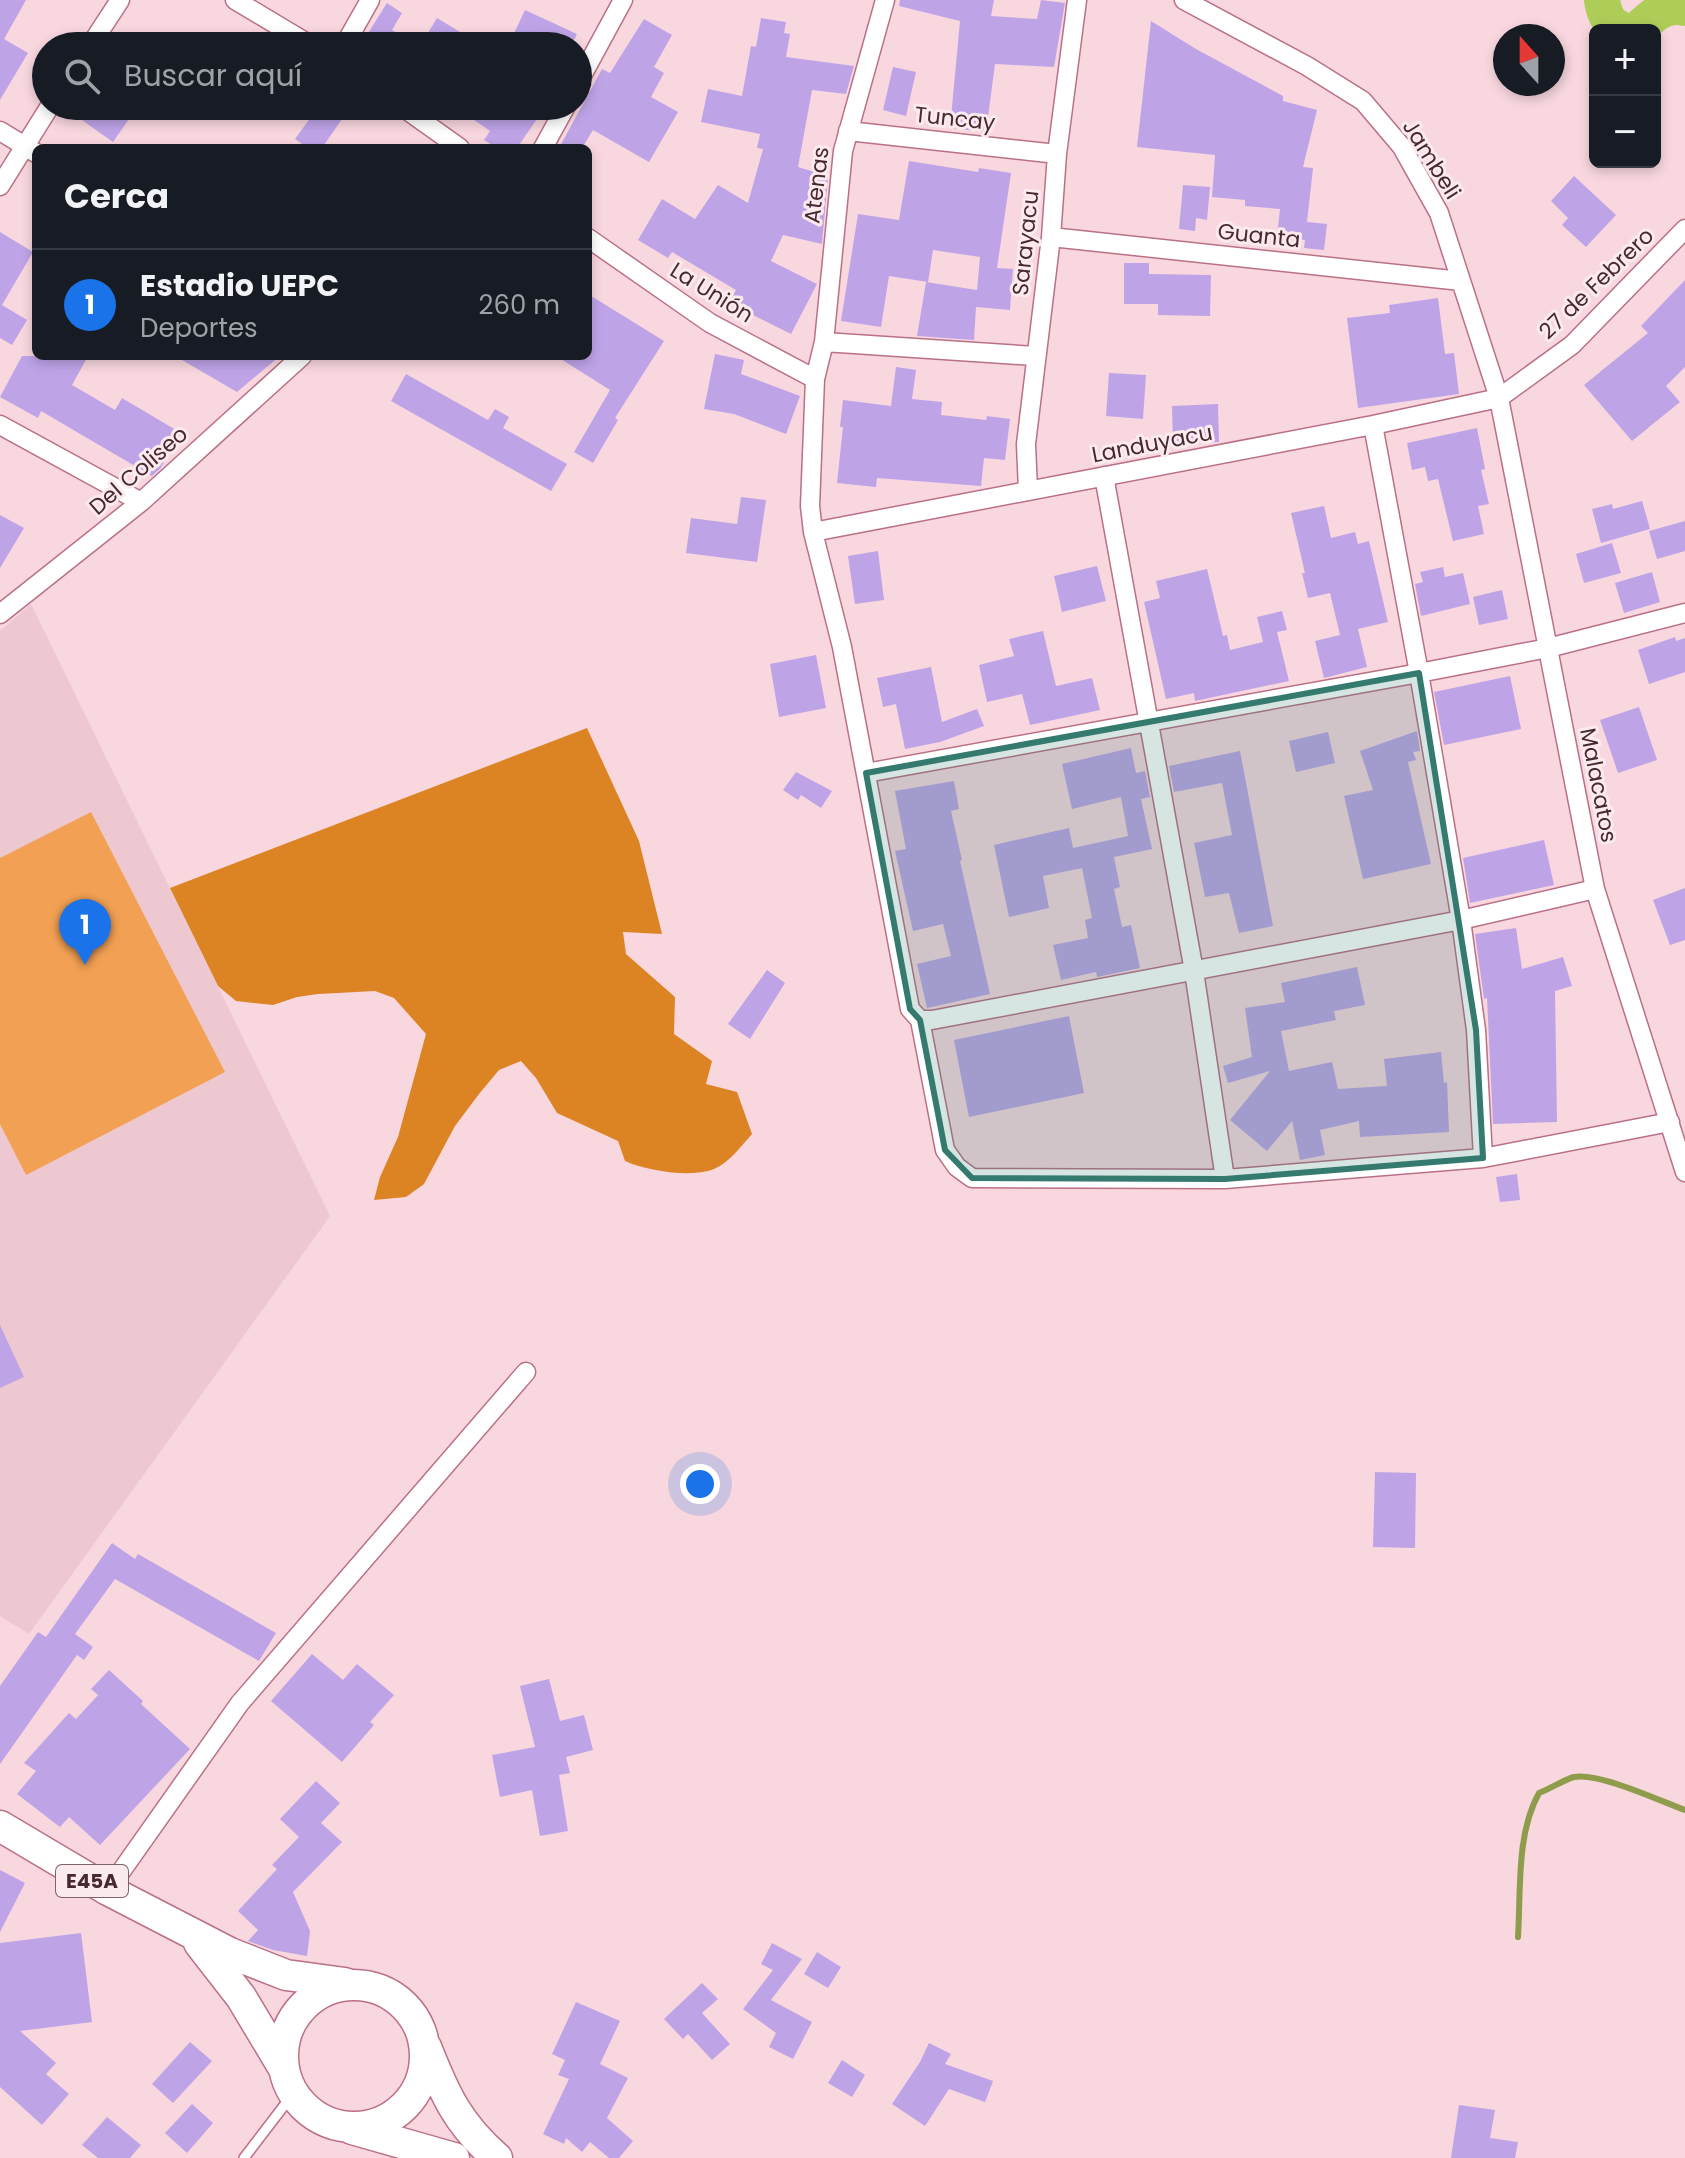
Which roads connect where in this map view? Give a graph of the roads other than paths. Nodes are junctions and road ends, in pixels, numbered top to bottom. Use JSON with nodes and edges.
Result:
{"nodes":[{"id":1,"x":120,"y":0,"type":"edge"},
{"id":2,"x":235,"y":0,"type":"edge"},
{"id":3,"x":370,"y":0,"type":"edge"},
{"id":4,"x":623,"y":0,"type":"edge"},
{"id":5,"x":885,"y":0,"type":"edge"},
{"id":6,"x":1077,"y":0,"type":"edge"},
{"id":7,"x":1184,"y":0,"type":"edge"},
{"id":8,"x":99,"y":32,"type":"edge"},
{"id":9,"x":289,"y":32,"type":"edge"},
{"id":10,"x":352,"y":32,"type":"edge"},
{"id":11,"x":592,"y":57,"type":"edge"},
{"id":12,"x":44,"y":120,"type":"edge"},
{"id":13,"x":421,"y":120,"type":"edge"},
{"id":14,"x":558,"y":120,"type":"edge"},
{"id":15,"x":0,"y":131,"type":"edge"},
{"id":16,"x":848,"y":131,"type":"junction"},
{"id":17,"x":33,"y":144,"type":"edge"},
{"id":18,"x":454,"y":144,"type":"edge"},
{"id":19,"x":545,"y":144,"type":"edge"},
{"id":20,"x":30,"y":150,"type":"edge"},
{"id":21,"x":1057,"y":154,"type":"junction"},
{"id":22,"x":0,"y":186,"type":"edge"},
{"id":23,"x":1685,"y":229,"type":"edge"},
{"id":24,"x":1051,"y":237,"type":"junction"},
{"id":25,"x":592,"y":241,"type":"edge"},
{"id":26,"x":1461,"y":281,"type":"junction"},
{"id":27,"x":824,"y":342,"type":"junction"},
{"id":28,"x":1035,"y":356,"type":"junction"},
{"id":29,"x":298,"y":360,"type":"edge"},
{"id":30,"x":815,"y":379,"type":"junction"},
{"id":31,"x":1499,"y":398,"type":"junction"},
{"id":32,"x":0,"y":425,"type":"edge"},
{"id":33,"x":1373,"y":425,"type":"junction"},
{"id":34,"x":1104,"y":476,"type":"junction"},
{"id":35,"x":1028,"y":491,"type":"junction"},
{"id":36,"x":141,"y":502,"type":"junction"},
{"id":37,"x":813,"y":532,"type":"junction"},
{"id":38,"x":1685,"y":613,"type":"edge"},
{"id":39,"x":0,"y":614,"type":"edge"},
{"id":40,"x":1548,"y":648,"type":"junction"},
{"id":41,"x":1419,"y":673,"type":"junction"},
{"id":42,"x":1149,"y":722,"type":"junction"},
{"id":43,"x":866,"y":773,"type":"junction"},
{"id":44,"x":1595,"y":889,"type":"junction"},
{"id":45,"x":1461,"y":920,"type":"junction"},
{"id":46,"x":1194,"y":971,"type":"junction"},
{"id":47,"x":920,"y":1020,"type":"junction"},
{"id":48,"x":1670,"y":1122,"type":"junction"},
{"id":49,"x":1483,"y":1158,"type":"junction"},
{"id":50,"x":1685,"y":1172,"type":"edge"},
{"id":51,"x":1225,"y":1179,"type":"junction"},
{"id":52,"x":526,"y":1372,"type":"dead end"},
{"id":53,"x":0,"y":1826,"type":"edge"},
{"id":54,"x":108,"y":1890,"type":"junction"},
{"id":55,"x":187,"y":1930,"type":"junction"},
{"id":56,"x":351,"y":1984,"type":"junction"},
{"id":57,"x":425,"y":2045,"type":"junction"},
{"id":58,"x":288,"y":2081,"type":"junction"},
{"id":59,"x":342,"y":2126,"type":"junction"},
{"id":60,"x":244,"y":2158,"type":"edge"},
{"id":61,"x":454,"y":2158,"type":"edge"},
{"id":62,"x":497,"y":2158,"type":"edge"}],
"edges":[{"from":1,"to":8,"type":"street"},
{"from":2,"to":9,"type":"street"},
{"from":3,"to":10,"type":"street"},
{"from":4,"to":11,"type":"street"},
{"from":5,"to":16,"type":"street","name":"Atenas"},
{"from":6,"to":21,"type":"street","name":"Sarayacu"},
{"from":7,"to":26,"type":"street","name":"Jambeli"},
{"from":12,"to":17,"type":"street"},
{"from":13,"to":18,"type":"street"},
{"from":14,"to":19,"type":"street"},
{"from":15,"to":20,"type":"street"},
{"from":16,"to":21,"type":"street","name":"Tuncay"},
{"from":16,"to":27,"type":"street","name":"Atenas"},
{"from":20,"to":22,"type":"street"},
{"from":21,"to":24,"type":"street","name":"Sarayacu"},
{"from":23,"to":31,"type":"street","name":"27 de Febrero"},
{"from":24,"to":26,"type":"street","name":"Guanta"},
{"from":24,"to":28,"type":"street","name":"Sarayacu"},
{"from":25,"to":30,"type":"street","name":"La Unión"},
{"from":26,"to":31,"type":"street","name":"Jambeli"},
{"from":27,"to":28,"type":"street"},
{"from":27,"to":30,"type":"street","name":"Atenas"},
{"from":28,"to":35,"type":"street","name":"Sarayacu"},
{"from":29,"to":36,"type":"street","name":"Del Coliseo"},
{"from":30,"to":37,"type":"street","name":"Atenas"},
{"from":31,"to":33,"type":"street","name":"Landuyacu"},
{"from":31,"to":40,"type":"street","name":"Malacatos"},
{"from":32,"to":36,"type":"street"},
{"from":33,"to":34,"type":"street","name":"Landuyacu"},
{"from":33,"to":41,"type":"street"},
{"from":34,"to":35,"type":"street","name":"Landuyacu"},
{"from":34,"to":42,"type":"street"},
{"from":35,"to":37,"type":"street","name":"Landuyacu"},
{"from":36,"to":39,"type":"street","name":"Del Coliseo"},
{"from":37,"to":43,"type":"street","name":"Atenas"},
{"from":38,"to":40,"type":"street"},
{"from":40,"to":41,"type":"street"},
{"from":40,"to":44,"type":"street","name":"Malacatos"},
{"from":41,"to":42,"type":"street"},
{"from":41,"to":45,"type":"street"},
{"from":42,"to":43,"type":"street"},
{"from":42,"to":46,"type":"street"},
{"from":43,"to":47,"type":"street","name":"Atenas"},
{"from":44,"to":45,"type":"street"},
{"from":44,"to":48,"type":"street","name":"Malacatos"},
{"from":45,"to":46,"type":"street"},
{"from":45,"to":49,"type":"street"},
{"from":46,"to":47,"type":"street"},
{"from":46,"to":51,"type":"street"},
{"from":47,"to":51,"type":"street","name":"Atenas"},
{"from":48,"to":49,"type":"street","name":"Atenas"},
{"from":48,"to":50,"type":"street","name":"Malacatos"},
{"from":49,"to":51,"type":"street","name":"Atenas"},
{"from":52,"to":54,"type":"street"},
{"from":53,"to":54,"type":"highway","number":"E45A"},
{"from":54,"to":55,"type":"highway","number":"E45A"},
{"from":55,"to":56,"type":"highway","number":"E45A"},
{"from":55,"to":58,"type":"highway","number":"E45A"},
{"from":56,"to":57,"type":"highway"},
{"from":56,"to":58,"type":"highway"},
{"from":57,"to":59,"type":"highway"},
{"from":57,"to":62,"type":"highway"},
{"from":58,"to":59,"type":"highway"},
{"from":58,"to":60,"type":"lane"},
{"from":59,"to":61,"type":"highway"}]}
